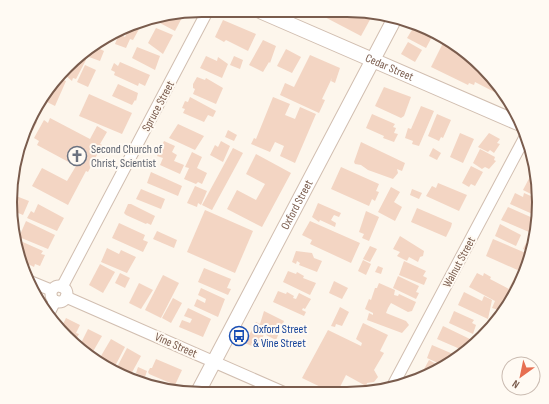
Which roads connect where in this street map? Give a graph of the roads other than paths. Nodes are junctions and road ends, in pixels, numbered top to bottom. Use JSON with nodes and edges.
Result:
{"nodes":[{"id":1,"x":204,"y":17,"type":"edge"},
{"id":2,"x":274,"y":17,"type":"edge"},
{"id":3,"x":393,"y":23,"type":"edge"},
{"id":4,"x":373,"y":60,"type":"junction"},
{"id":5,"x":513,"y":121,"type":"edge"},
{"id":6,"x":522,"y":143,"type":"edge"},
{"id":7,"x":36,"y":284,"type":"edge"},
{"id":8,"x":51,"y":290,"type":"junction"},
{"id":9,"x":64,"y":292,"type":"junction"},
{"id":10,"x":55,"y":301,"type":"junction"},
{"id":11,"x":51,"y":309,"type":"edge"},
{"id":12,"x":214,"y":362,"type":"junction"},
{"id":13,"x":395,"y":381,"type":"edge"},
{"id":14,"x":201,"y":387,"type":"edge"},
{"id":15,"x":271,"y":387,"type":"edge"}],
"edges":[{"from":1,"to":9,"type":"street","name":"Spruce Street"},
{"from":2,"to":4,"type":"street","name":"Cedar Street"},
{"from":3,"to":4,"type":"street","name":"Oxford Street"},
{"from":4,"to":5,"type":"street","name":"Cedar Street"},
{"from":4,"to":12,"type":"street","name":"Oxford Street"},
{"from":6,"to":13,"type":"street","name":"Walnut Street"},
{"from":7,"to":8,"type":"street"},
{"from":8,"to":9,"type":"street"},
{"from":8,"to":10,"type":"street"},
{"from":9,"to":10,"type":"street"},
{"from":9,"to":12,"type":"street","name":"Vine Street"},
{"from":10,"to":11,"type":"street"},
{"from":12,"to":14,"type":"street","name":"Oxford Street"},
{"from":12,"to":15,"type":"street","name":"Vine Street"}]}
